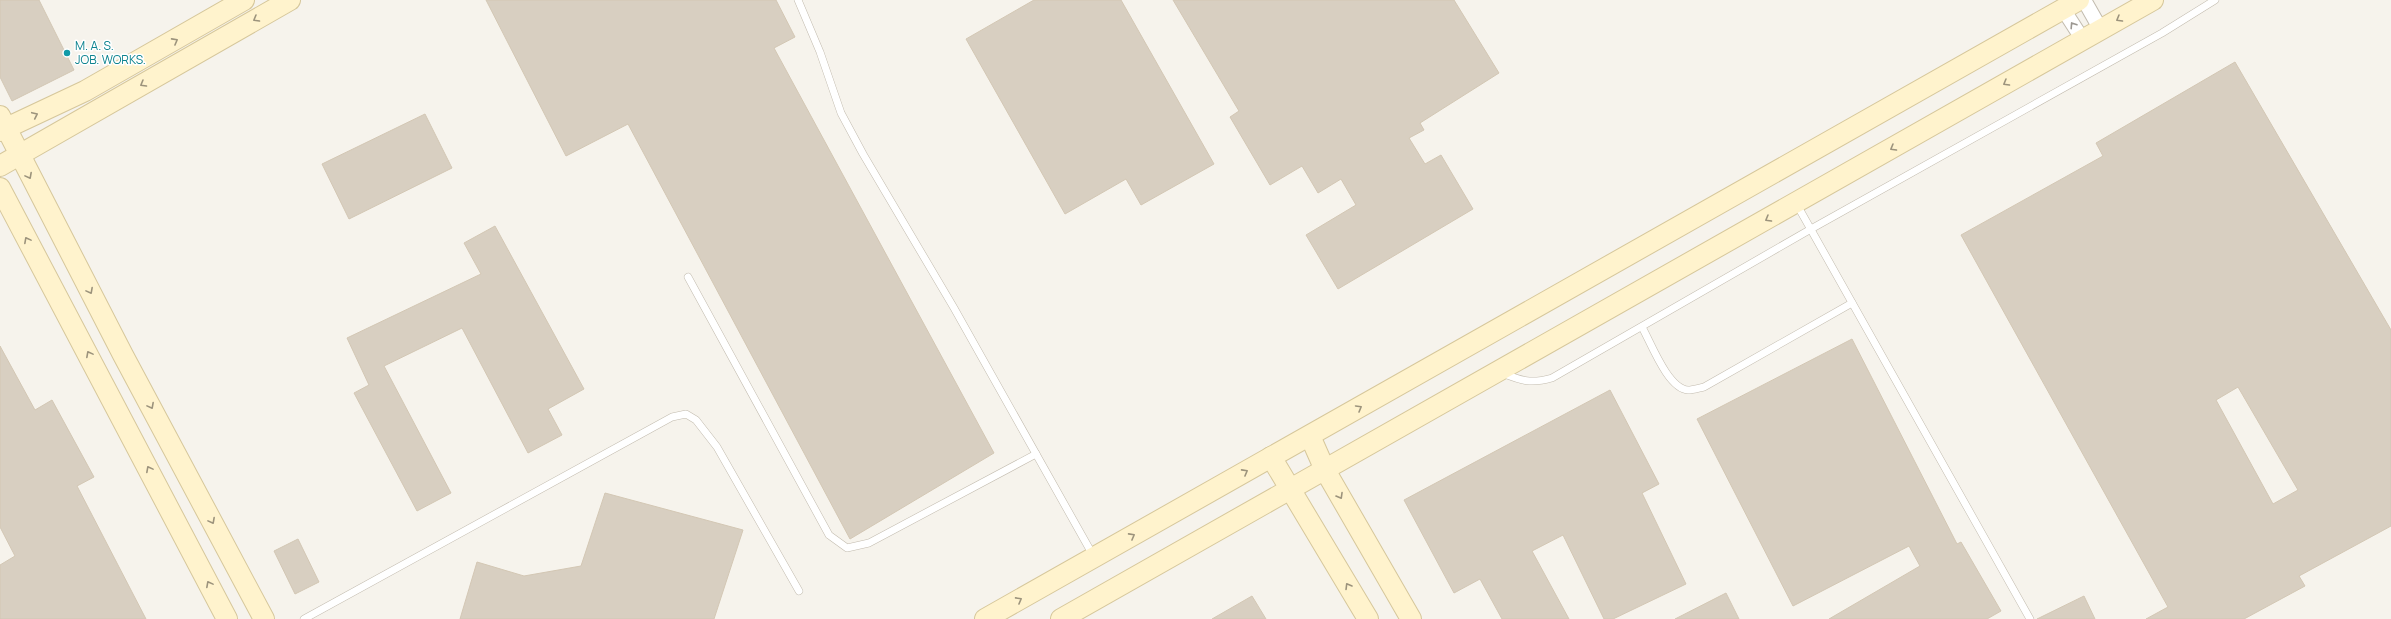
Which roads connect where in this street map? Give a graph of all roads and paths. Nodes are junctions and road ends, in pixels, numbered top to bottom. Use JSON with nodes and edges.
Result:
{"nodes":[{"id":1,"x":244,"y":0,"type":"edge"},
{"id":2,"x":290,"y":0,"type":"edge"},
{"id":3,"x":799,"y":0,"type":"edge"},
{"id":4,"x":2084,"y":0,"type":"edge"},
{"id":5,"x":2153,"y":0,"type":"edge"},
{"id":6,"x":2215,"y":0,"type":"edge"},
{"id":7,"x":2066,"y":3,"type":"edge"},
{"id":8,"x":2101,"y":30,"type":"junction"},
{"id":9,"x":2083,"y":40,"type":"junction"},
{"id":10,"x":2,"y":125,"type":"edge"},
{"id":11,"x":19,"y":156,"type":"junction"},
{"id":12,"x":0,"y":166,"type":"edge"},
{"id":13,"x":0,"y":188,"type":"edge"},
{"id":14,"x":1796,"y":203,"type":"junction"},
{"id":15,"x":1811,"y":229,"type":"junction"},
{"id":16,"x":688,"y":277,"type":"dead end"},
{"id":17,"x":1852,"y":302,"type":"junction"},
{"id":18,"x":1642,"y":327,"type":"junction"},
{"id":19,"x":1498,"y":372,"type":"junction"},
{"id":20,"x":1310,"y":436,"type":"junction"},
{"id":21,"x":1036,"y":454,"type":"junction"},
{"id":22,"x":1271,"y":458,"type":"junction"},
{"id":23,"x":1325,"y":470,"type":"junction"},
{"id":24,"x":1290,"y":489,"type":"junction"},
{"id":25,"x":1094,"y":557,"type":"junction"},
{"id":26,"x":799,"y":591,"type":"dead end"},
{"id":27,"x":228,"y":619,"type":"edge"},
{"id":28,"x":264,"y":619,"type":"edge"},
{"id":29,"x":304,"y":619,"type":"edge"},
{"id":30,"x":985,"y":619,"type":"edge"},
{"id":31,"x":1061,"y":619,"type":"edge"},
{"id":32,"x":1368,"y":619,"type":"edge"},
{"id":33,"x":1411,"y":619,"type":"edge"},
{"id":34,"x":2030,"y":619,"type":"edge"}],
"edges":[{"from":10,"to":1,"type":"street","one_way":true},
{"from":2,"to":11,"type":"street","one_way":true},
{"from":3,"to":21,"type":"lane"},
{"from":4,"to":8,"type":"street"},
{"from":5,"to":8,"type":"street","one_way":true},
{"from":6,"to":15,"type":"lane"},
{"from":9,"to":7,"type":"street","one_way":true},
{"from":20,"to":7,"type":"street","one_way":true},
{"from":8,"to":9,"type":"street"},
{"from":9,"to":14,"type":"street","one_way":true},
{"from":10,"to":11,"type":"street"},
{"from":11,"to":12,"type":"street"},
{"from":11,"to":28,"type":"street","one_way":true},
{"from":27,"to":13,"type":"street","one_way":true},
{"from":14,"to":15,"type":"lane"},
{"from":14,"to":19,"type":"street","one_way":true},
{"from":15,"to":17,"type":"lane"},
{"from":15,"to":18,"type":"lane"},
{"from":16,"to":21,"type":"lane"},
{"from":17,"to":18,"type":"lane"},
{"from":17,"to":34,"type":"lane"},
{"from":18,"to":19,"type":"lane"},
{"from":19,"to":23,"type":"street"},
{"from":20,"to":22,"type":"street"},
{"from":20,"to":23,"type":"street"},
{"from":21,"to":25,"type":"lane"},
{"from":22,"to":24,"type":"street"},
{"from":25,"to":22,"type":"street","one_way":true},
{"from":23,"to":24,"type":"street"},
{"from":23,"to":33,"type":"street","one_way":true},
{"from":24,"to":31,"type":"street"},
{"from":32,"to":24,"type":"street","one_way":true},
{"from":30,"to":25,"type":"street","one_way":true},
{"from":26,"to":29,"type":"lane"}]}
